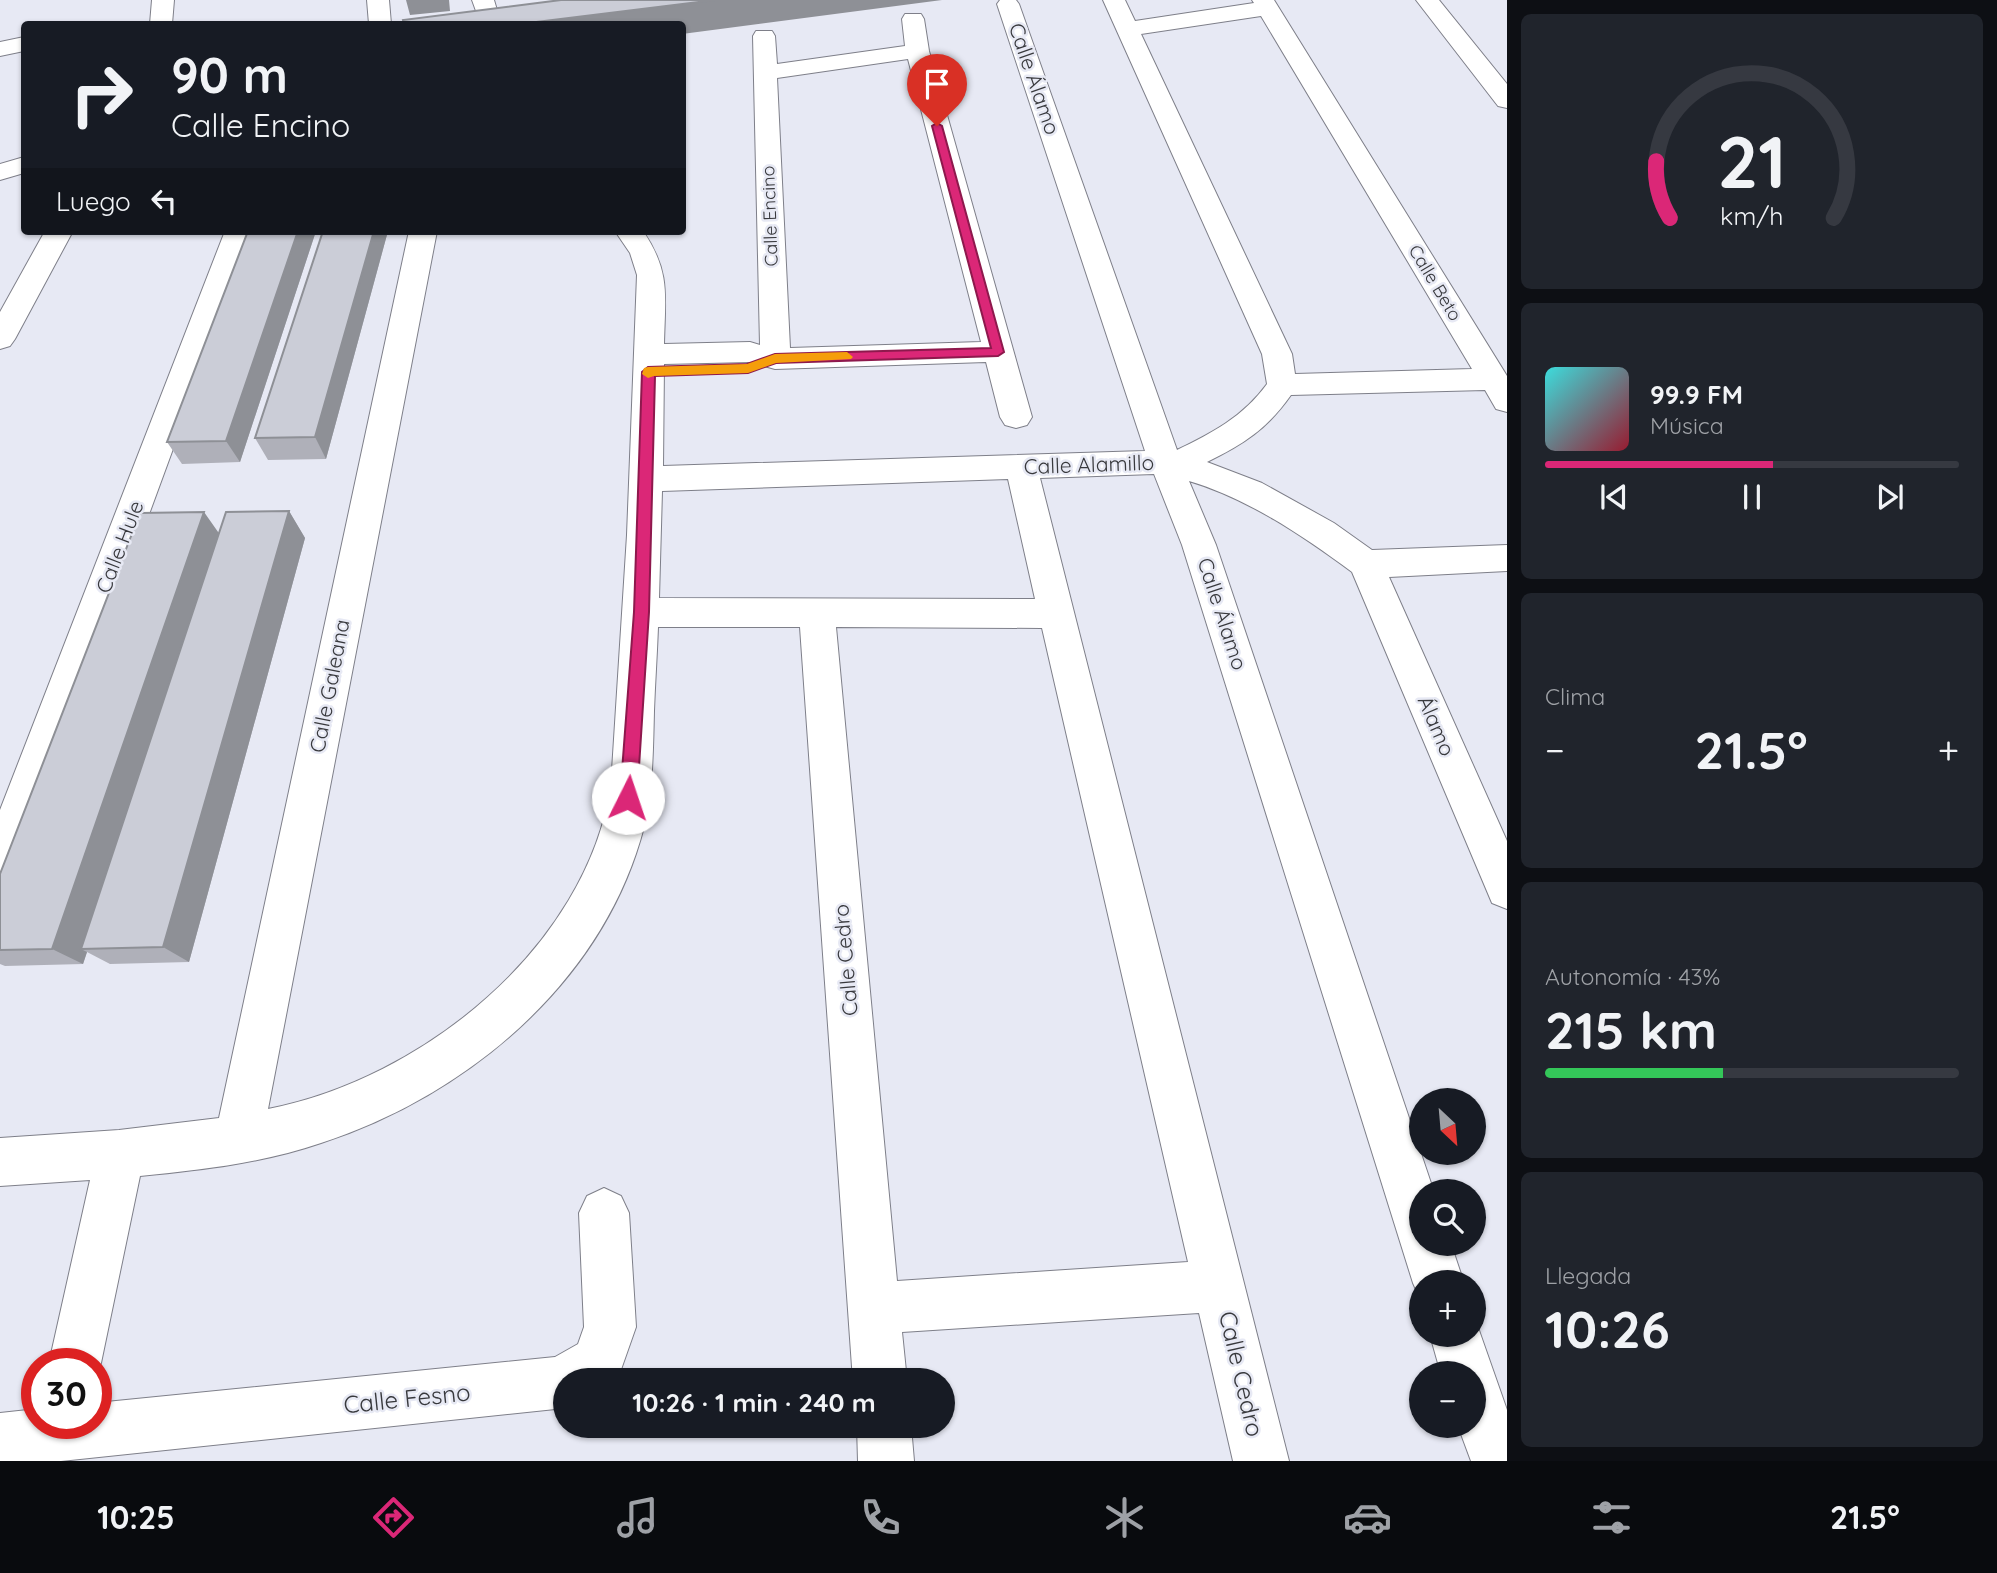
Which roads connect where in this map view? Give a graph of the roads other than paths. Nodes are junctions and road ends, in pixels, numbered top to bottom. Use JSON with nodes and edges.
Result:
{"nodes":[{"id":1,"x":163,"y":0,"type":"edge"},
{"id":2,"x":378,"y":0,"type":"edge"},
{"id":3,"x":1114,"y":0,"type":"edge"},
{"id":4,"x":1427,"y":0,"type":"edge"},
{"id":5,"x":1266,"y":4,"type":"edge"},
{"id":6,"x":1008,"y":5,"type":"dead end"},
{"id":7,"x":479,"y":12,"type":"edge"},
{"id":8,"x":514,"y":14,"type":"edge"},
{"id":9,"x":913,"y":19,"type":"dead end"},
{"id":10,"x":161,"y":21,"type":"edge"},
{"id":11,"x":380,"y":21,"type":"edge"},
{"id":12,"x":1127,"y":29,"type":"junction"},
{"id":13,"x":764,"y":36,"type":"dead end"},
{"id":14,"x":21,"y":45,"type":"edge"},
{"id":15,"x":0,"y":49,"type":"edge"},
{"id":16,"x":917,"y":51,"type":"junction"},
{"id":17,"x":1478,"y":60,"type":"junction"},
{"id":18,"x":1507,"y":71,"type":"edge"},
{"id":19,"x":765,"y":73,"type":"junction"},
{"id":20,"x":1507,"y":101,"type":"edge"},
{"id":21,"x":21,"y":166,"type":"edge"},
{"id":22,"x":0,"y":172,"type":"edge"},
{"id":23,"x":57,"y":235,"type":"edge"},
{"id":24,"x":237,"y":235,"type":"edge"},
{"id":25,"x":422,"y":235,"type":"edge"},
{"id":26,"x":632,"y":235,"type":"edge"},
{"id":27,"x":0,"y":340,"type":"edge"},
{"id":28,"x":998,"y":352,"type":"junction"},
{"id":29,"x":775,"y":359,"type":"junction"},
{"id":30,"x":649,"y":363,"type":"junction"},
{"id":31,"x":1282,"y":384,"type":"junction"},
{"id":32,"x":1500,"y":390,"type":"edge"},
{"id":33,"x":1016,"y":417,"type":"dead end"},
{"id":34,"x":1171,"y":463,"type":"junction"},
{"id":35,"x":1021,"y":467,"type":"junction"},
{"id":36,"x":645,"y":479,"type":"junction"},
{"id":37,"x":1507,"y":558,"type":"edge"},
{"id":38,"x":1366,"y":564,"type":"junction"},
{"id":39,"x":642,"y":612,"type":"junction"},
{"id":40,"x":817,"y":612,"type":"junction"},
{"id":41,"x":1057,"y":614,"type":"junction"},
{"id":42,"x":0,"y":863,"type":"edge"},
{"id":43,"x":1507,"y":889,"type":"edge"},
{"id":44,"x":238,"y":1140,"type":"junction"},
{"id":45,"x":120,"y":1154,"type":"junction"},
{"id":46,"x":0,"y":1162,"type":"edge"},
{"id":47,"x":1409,"y":1191,"type":"edge"},
{"id":48,"x":604,"y":1213,"type":"dead end"},
{"id":49,"x":1220,"y":1286,"type":"junction"},
{"id":50,"x":875,"y":1308,"type":"junction"},
{"id":51,"x":78,"y":1348,"type":"edge"},
{"id":52,"x":879,"y":1368,"type":"edge"},
{"id":53,"x":112,"y":1423,"type":"edge"},
{"id":54,"x":1486,"y":1429,"type":"edge"},
{"id":55,"x":21,"y":1436,"type":"edge"},
{"id":56,"x":885,"y":1438,"type":"edge"},
{"id":57,"x":0,"y":1440,"type":"edge"},
{"id":58,"x":1490,"y":1442,"type":"dead end"},
{"id":59,"x":886,"y":1461,"type":"edge"},
{"id":60,"x":1261,"y":1461,"type":"edge"}],
"edges":[{"from":1,"to":10,"type":"street"},
{"from":2,"to":11,"type":"street"},
{"from":3,"to":12,"type":"street"},
{"from":4,"to":17,"type":"street"},
{"from":5,"to":12,"type":"street","name":"Calle Beto"},
{"from":5,"to":32,"type":"street","name":"Calle Beto"},
{"from":6,"to":34,"type":"street","name":"Calle Álamo"},
{"from":7,"to":8,"type":"street"},
{"from":9,"to":16,"type":"street"},
{"from":12,"to":31,"type":"street"},
{"from":13,"to":19,"type":"street","name":"Calle Encino"},
{"from":14,"to":15,"type":"street"},
{"from":16,"to":19,"type":"street"},
{"from":16,"to":28,"type":"street"},
{"from":17,"to":18,"type":"street"},
{"from":17,"to":20,"type":"street"},
{"from":19,"to":29,"type":"street","name":"Calle Encino"},
{"from":21,"to":22,"type":"street"},
{"from":23,"to":27,"type":"street"},
{"from":24,"to":42,"type":"street","name":"Calle Hule"},
{"from":25,"to":44,"type":"street","name":"Calle Galeana"},
{"from":26,"to":30,"type":"street"},
{"from":28,"to":29,"type":"street"},
{"from":28,"to":33,"type":"street"},
{"from":29,"to":30,"type":"street"},
{"from":30,"to":36,"type":"street"},
{"from":31,"to":32,"type":"street","name":"Calle Beto"},
{"from":31,"to":34,"type":"street"},
{"from":34,"to":35,"type":"street","name":"Calle Alamillo"},
{"from":34,"to":38,"type":"street","name":"Calle Alamillo"},
{"from":34,"to":47,"type":"street","name":"Calle Álamo"},
{"from":35,"to":36,"type":"street","name":"Calle Alamillo"},
{"from":35,"to":41,"type":"street","name":"Calle Cedro"},
{"from":36,"to":39,"type":"street"},
{"from":37,"to":38,"type":"street"},
{"from":38,"to":43,"type":"street","name":"Álamo"},
{"from":39,"to":40,"type":"street"},
{"from":39,"to":44,"type":"street"},
{"from":40,"to":41,"type":"street"},
{"from":40,"to":50,"type":"street","name":"Calle Cedro"},
{"from":41,"to":49,"type":"street","name":"Calle Cedro"},
{"from":44,"to":45,"type":"street"},
{"from":45,"to":46,"type":"street"},
{"from":45,"to":51,"type":"street"},
{"from":48,"to":53,"type":"street","name":"Calle Fesno"},
{"from":49,"to":50,"type":"street","name":"Calle Cedro"},
{"from":49,"to":60,"type":"street","name":"Calle Cedro"},
{"from":50,"to":52,"type":"street","name":"Calle Cedro"},
{"from":54,"to":58,"type":"street"},
{"from":55,"to":57,"type":"street","name":"Calle Fesno"},
{"from":56,"to":59,"type":"street"}]}
